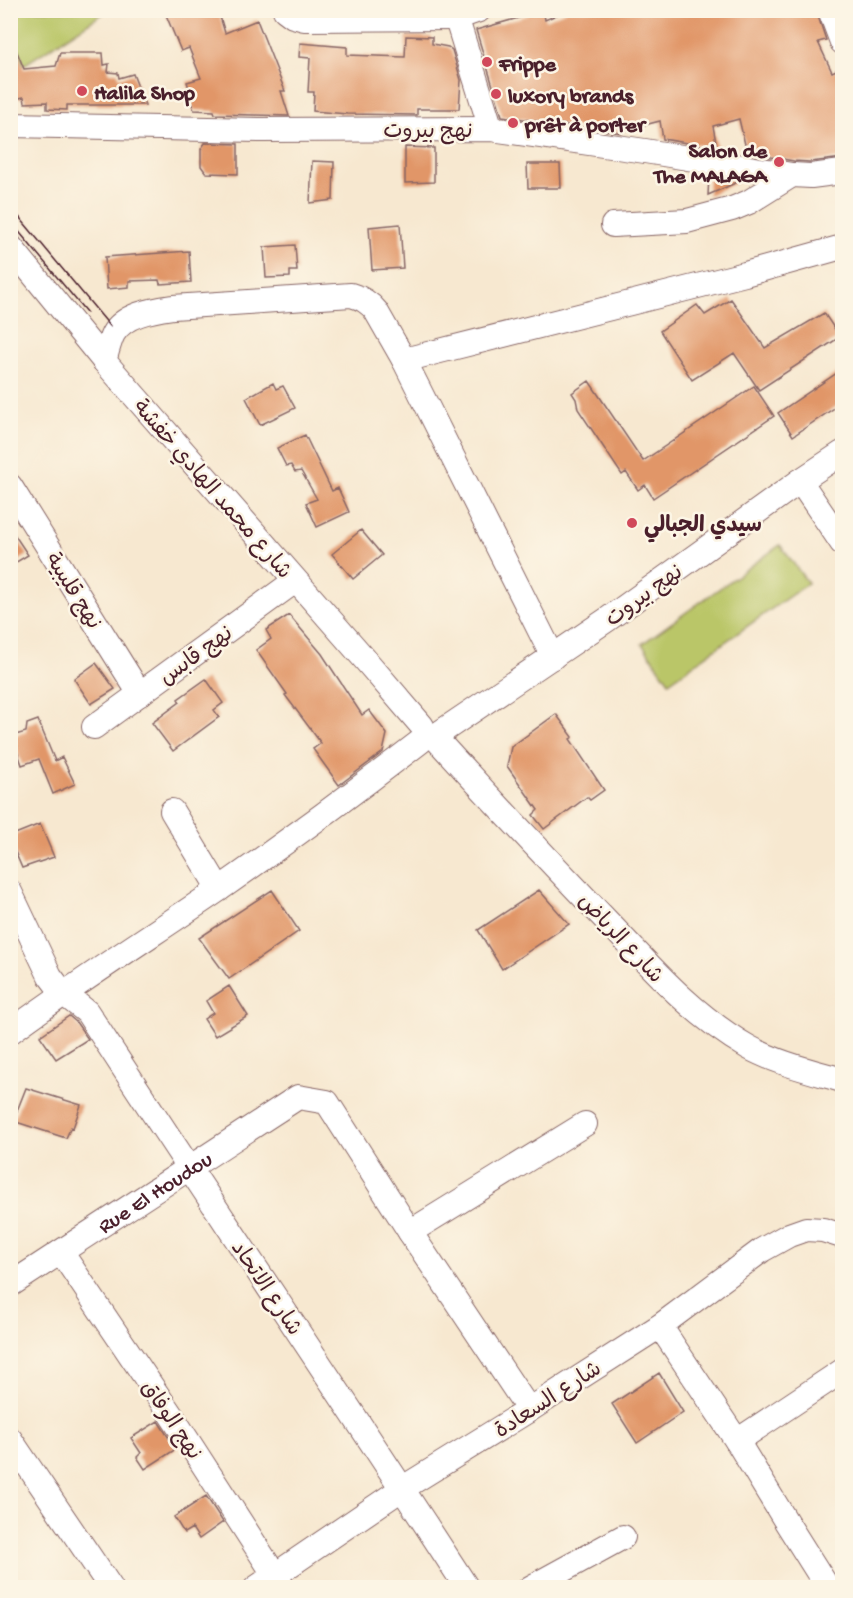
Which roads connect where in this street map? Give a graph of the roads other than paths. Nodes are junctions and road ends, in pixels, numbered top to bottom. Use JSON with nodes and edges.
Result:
{"nodes":[{"id":1,"x":285,"y":10,"type":"edge"},
{"id":2,"x":830,"y":10,"type":"edge"},
{"id":3,"x":463,"y":13,"type":"edge"},
{"id":4,"x":843,"y":42,"type":"edge"},
{"id":5,"x":10,"y":125,"type":"edge"},
{"id":6,"x":491,"y":129,"type":"junction"},
{"id":7,"x":843,"y":172,"type":"edge"},
{"id":8,"x":792,"y":175,"type":"junction"},
{"id":9,"x":613,"y":225,"type":"dead end"},
{"id":10,"x":10,"y":246,"type":"edge"},
{"id":11,"x":843,"y":247,"type":"edge"},
{"id":12,"x":404,"y":360,"type":"junction"},
{"id":13,"x":104,"y":361,"type":"junction"},
{"id":14,"x":843,"y":453,"type":"edge"},
{"id":15,"x":800,"y":482,"type":"junction"},
{"id":16,"x":10,"y":486,"type":"edge"},
{"id":17,"x":843,"y":543,"type":"edge"},
{"id":18,"x":295,"y":581,"type":"junction"},
{"id":19,"x":553,"y":657,"type":"junction"},
{"id":20,"x":140,"y":694,"type":"junction"},
{"id":21,"x":94,"y":727,"type":"dead end"},
{"id":22,"x":430,"y":735,"type":"junction"},
{"id":23,"x":172,"y":811,"type":"dead end"},
{"id":24,"x":219,"y":889,"type":"junction"},
{"id":25,"x":10,"y":892,"type":"edge"},
{"id":26,"x":63,"y":993,"type":"junction"},
{"id":27,"x":10,"y":1032,"type":"edge"},
{"id":28,"x":843,"y":1080,"type":"edge"},
{"id":29,"x":585,"y":1125,"type":"dead end"},
{"id":30,"x":189,"y":1169,"type":"junction"},
{"id":31,"x":410,"y":1232,"type":"junction"},
{"id":32,"x":843,"y":1236,"type":"edge"},
{"id":33,"x":61,"y":1252,"type":"junction"},
{"id":34,"x":10,"y":1285,"type":"edge"},
{"id":35,"x":660,"y":1326,"type":"junction"},
{"id":36,"x":843,"y":1371,"type":"edge"},
{"id":37,"x":529,"y":1410,"type":"junction"},
{"id":38,"x":10,"y":1439,"type":"edge"},
{"id":39,"x":738,"y":1441,"type":"junction"},
{"id":40,"x":403,"y":1488,"type":"junction"},
{"id":41,"x":623,"y":1537,"type":"dead end"},
{"id":42,"x":271,"y":1583,"type":"edge"},
{"id":43,"x":111,"y":1587,"type":"edge"},
{"id":44,"x":467,"y":1587,"type":"edge"},
{"id":45,"x":530,"y":1587,"type":"edge"},
{"id":46,"x":825,"y":1587,"type":"edge"}],
"edges":[{"from":1,"to":3,"type":"street"},
{"from":2,"to":4,"type":"street"},
{"from":3,"to":6,"type":"street"},
{"from":5,"to":6,"type":"street","name":"نهج بيروت"},
{"from":6,"to":8,"type":"street","name":"نهج بيروت"},
{"from":7,"to":8,"type":"street","name":"نهج بيروت"},
{"from":8,"to":9,"type":"street"},
{"from":10,"to":13,"type":"street","name":"شارع محمد الهادي خفشة"},
{"from":11,"to":12,"type":"street"},
{"from":12,"to":13,"type":"street"},
{"from":12,"to":19,"type":"street"},
{"from":13,"to":18,"type":"street","name":"شارع محمد الهادي خفشة"},
{"from":14,"to":15,"type":"street","name":"نهج بيروت"},
{"from":15,"to":17,"type":"street"},
{"from":15,"to":19,"type":"street","name":"نهج بيروت"},
{"from":16,"to":20,"type":"street","name":"نهج قليبية"},
{"from":18,"to":20,"type":"street","name":"نهج قابس"},
{"from":18,"to":22,"type":"street","name":"شارع محمد الهادي خفشة"},
{"from":19,"to":22,"type":"street","name":"نهج بيروت"},
{"from":20,"to":21,"type":"street","name":"نهج قابس"},
{"from":22,"to":24,"type":"street","name":"نهج بيروت"},
{"from":22,"to":28,"type":"street","name":"شارع الرياض"},
{"from":23,"to":24,"type":"street"},
{"from":24,"to":26,"type":"street","name":"نهج بيروت"},
{"from":25,"to":26,"type":"street","name":"شارع الاتحاد"},
{"from":26,"to":27,"type":"street","name":"نهج بيروت"},
{"from":26,"to":30,"type":"street","name":"شارع الاتحاد"},
{"from":29,"to":31,"type":"street"},
{"from":30,"to":31,"type":"street","name":"Rue El Houdou"},
{"from":30,"to":33,"type":"street","name":"Rue El Houdou"},
{"from":30,"to":40,"type":"street","name":"شارع الاتحاد"},
{"from":31,"to":37,"type":"street"},
{"from":32,"to":35,"type":"street","name":"شارع السعادة"},
{"from":33,"to":34,"type":"street","name":"Rue El Houdou"},
{"from":33,"to":42,"type":"street","name":"نهج الوفاق"},
{"from":35,"to":37,"type":"street","name":"شارع السعادة"},
{"from":35,"to":39,"type":"street"},
{"from":36,"to":39,"type":"street"},
{"from":37,"to":40,"type":"street","name":"شارع السعادة"},
{"from":38,"to":43,"type":"street"},
{"from":39,"to":46,"type":"street"},
{"from":40,"to":42,"type":"street","name":"شارع السعادة"},
{"from":40,"to":44,"type":"street","name":"شارع الاتحاد"},
{"from":41,"to":45,"type":"street"}]}
